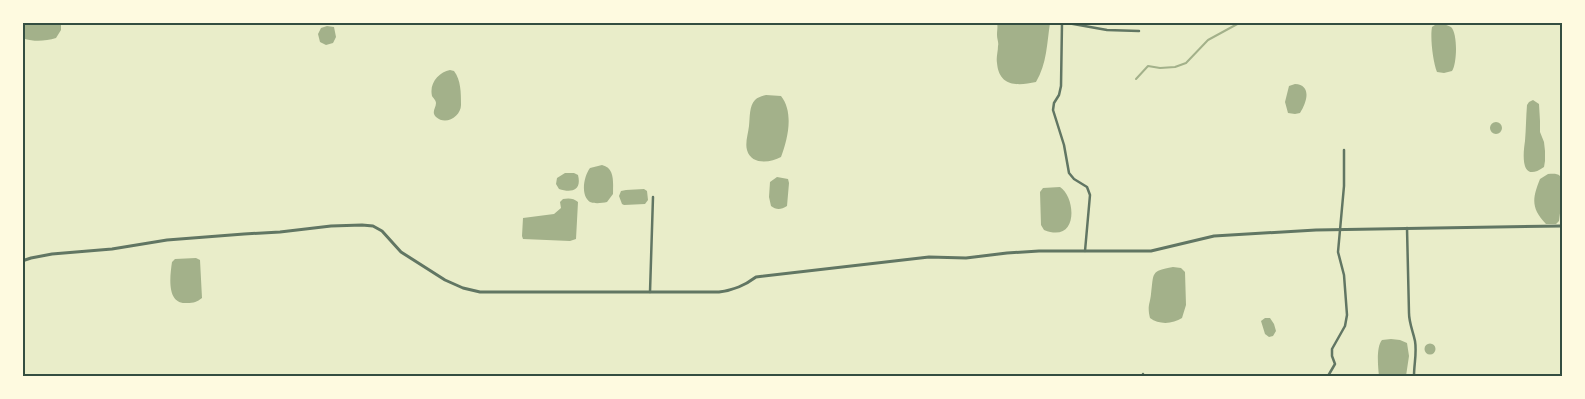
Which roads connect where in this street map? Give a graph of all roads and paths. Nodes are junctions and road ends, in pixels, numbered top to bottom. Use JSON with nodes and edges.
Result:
{"nodes":[{"id":1,"x":1062,"y":23,"type":"edge"},
{"id":2,"x":1139,"y":31,"type":"dead end"},
{"id":3,"x":1344,"y":150,"type":"dead end"},
{"id":4,"x":653,"y":197,"type":"dead end"},
{"id":5,"x":1562,"y":226,"type":"edge"},
{"id":6,"x":1407,"y":228,"type":"junction"},
{"id":7,"x":1340,"y":229,"type":"junction"},
{"id":8,"x":1085,"y":251,"type":"junction"},
{"id":9,"x":22,"y":261,"type":"edge"},
{"id":10,"x":650,"y":292,"type":"junction"},
{"id":11,"x":1328,"y":376,"type":"edge"},
{"id":12,"x":1414,"y":376,"type":"edge"}],
"edges":[{"from":1,"to":2,"type":"street"},
{"from":1,"to":8,"type":"street"},
{"from":3,"to":7,"type":"street"},
{"from":4,"to":10,"type":"street"},
{"from":5,"to":6,"type":"street"},
{"from":6,"to":7,"type":"street"},
{"from":6,"to":12,"type":"street"},
{"from":7,"to":8,"type":"street"},
{"from":7,"to":11,"type":"street"},
{"from":8,"to":10,"type":"street"},
{"from":9,"to":10,"type":"street"}]}
